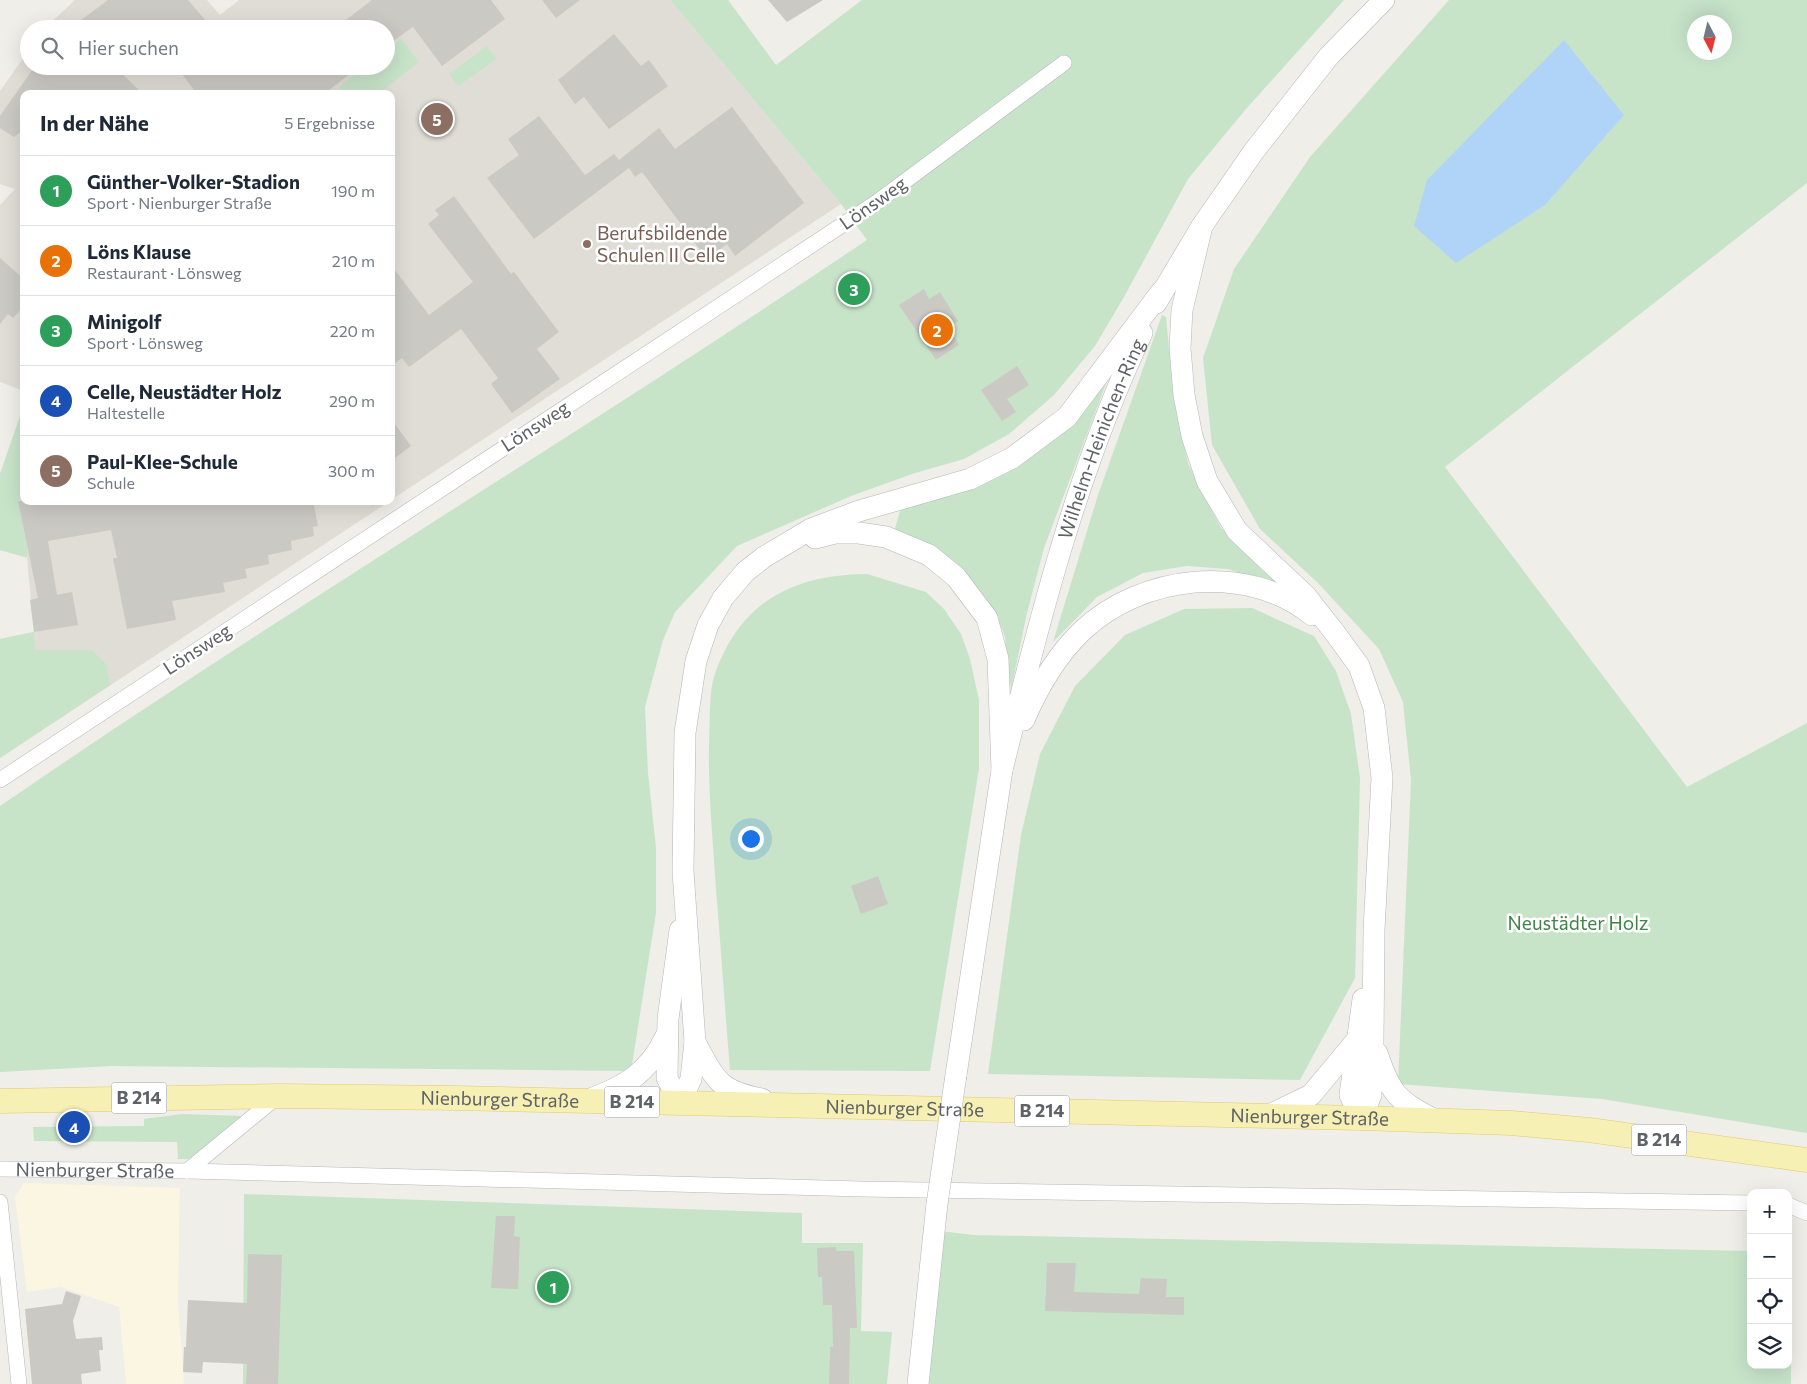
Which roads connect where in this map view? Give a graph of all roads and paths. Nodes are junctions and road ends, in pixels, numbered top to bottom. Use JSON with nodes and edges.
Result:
{"nodes":[{"id":1,"x":1384,"y":0,"type":"edge"},
{"id":2,"x":1064,"y":63,"type":"dead end"},
{"id":3,"x":1202,"y":226,"type":"junction"},
{"id":4,"x":1161,"y":292,"type":"junction"},
{"id":5,"x":764,"y":557,"type":"junction"},
{"id":6,"x":1335,"y":633,"type":"junction"},
{"id":7,"x":1002,"y":770,"type":"junction"},
{"id":8,"x":0,"y":780,"type":"edge"},
{"id":9,"x":684,"y":900,"type":"junction"},
{"id":10,"x":667,"y":1034,"type":"junction"},
{"id":11,"x":1365,"y":1041,"type":"junction"},
{"id":12,"x":696,"y":1042,"type":"junction"},
{"id":13,"x":278,"y":1096,"type":"junction"},
{"id":14,"x":0,"y":1101,"type":"edge"},
{"id":15,"x":585,"y":1101,"type":"junction"},
{"id":16,"x":680,"y":1104,"type":"junction"},
{"id":17,"x":802,"y":1106,"type":"junction"},
{"id":18,"x":1267,"y":1116,"type":"junction"},
{"id":19,"x":1361,"y":1118,"type":"junction"},
{"id":20,"x":1435,"y":1120,"type":"junction"},
{"id":21,"x":1807,"y":1160,"type":"edge"},
{"id":22,"x":0,"y":1169,"type":"edge"},
{"id":23,"x":187,"y":1172,"type":"junction"},
{"id":24,"x":0,"y":1202,"type":"edge"},
{"id":25,"x":1747,"y":1203,"type":"edge"},
{"id":26,"x":1792,"y":1207,"type":"edge"},
{"id":27,"x":1807,"y":1213,"type":"edge"},
{"id":28,"x":19,"y":1384,"type":"edge"},
{"id":29,"x":918,"y":1384,"type":"edge"}],
"edges":[{"from":1,"to":3,"type":"main road","name":"Wilhelm-Heinichen-Ring"},
{"from":2,"to":8,"type":"street","name":"Lönsweg"},
{"from":3,"to":4,"type":"main road","name":"Wilhelm-Heinichen-Ring"},
{"from":3,"to":6,"type":"main road"},
{"from":4,"to":5,"type":"main road"},
{"from":4,"to":7,"type":"main road","name":"Wilhelm-Heinichen-Ring"},
{"from":5,"to":7,"type":"main road"},
{"from":5,"to":9,"type":"main road"},
{"from":6,"to":7,"type":"main road"},
{"from":6,"to":11,"type":"main road"},
{"from":7,"to":29,"type":"main road","bridge":true},
{"from":9,"to":10,"type":"main road"},
{"from":9,"to":12,"type":"main road"},
{"from":10,"to":15,"type":"main road"},
{"from":10,"to":16,"type":"main road"},
{"from":11,"to":18,"type":"main road"},
{"from":11,"to":19,"type":"main road"},
{"from":11,"to":20,"type":"main road"},
{"from":12,"to":16,"type":"main road"},
{"from":12,"to":17,"type":"main road"},
{"from":13,"to":14,"type":"main road","name":"Nienburger Straße","number":"B 214"},
{"from":13,"to":15,"type":"main road","name":"Nienburger Straße","number":"B 214"},
{"from":13,"to":23,"type":"street"},
{"from":15,"to":16,"type":"main road","name":"Nienburger Straße","number":"B 214"},
{"from":16,"to":17,"type":"main road","name":"Nienburger Straße","number":"B 214"},
{"from":17,"to":18,"type":"main road","name":"Nienburger Straße","number":"B 214"},
{"from":18,"to":19,"type":"main road","name":"Nienburger Straße","number":"B 214"},
{"from":19,"to":20,"type":"main road","name":"Nienburger Straße","number":"B 214"},
{"from":20,"to":21,"type":"main road","name":"Nienburger Straße","number":"B 214"},
{"from":22,"to":23,"type":"street","name":"Nienburger Straße"},
{"from":23,"to":25,"type":"street","name":"Nienburger Straße"},
{"from":24,"to":28,"type":"street"},
{"from":26,"to":27,"type":"street"}]}
